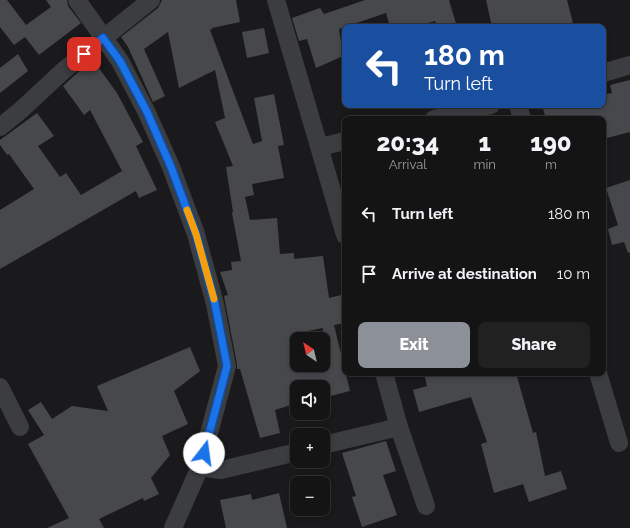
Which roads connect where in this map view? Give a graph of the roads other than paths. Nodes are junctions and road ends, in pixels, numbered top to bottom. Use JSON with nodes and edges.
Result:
{"nodes":[{"id":1,"x":77,"y":0,"type":"edge"},
{"id":2,"x":151,"y":0,"type":"edge"},
{"id":3,"x":276,"y":0,"type":"edge"},
{"id":4,"x":103,"y":38,"type":"junction"},
{"id":5,"x":630,"y":65,"type":"edge"},
{"id":6,"x":606,"y":72,"type":"edge"},
{"id":7,"x":479,"y":108,"type":"edge"},
{"id":8,"x":446,"y":116,"type":"edge"},
{"id":9,"x":0,"y":127,"type":"edge"},
{"id":10,"x":342,"y":142,"type":"edge"},
{"id":11,"x":320,"y":147,"type":"junction"},
{"id":12,"x":342,"y":224,"type":"edge"},
{"id":13,"x":385,"y":376,"type":"edge"},
{"id":14,"x":599,"y":376,"type":"edge"},
{"id":15,"x":0,"y":388,"type":"edge"},
{"id":16,"x":20,"y":427,"type":"dead end"},
{"id":17,"x":399,"y":427,"type":"junction"},
{"id":18,"x":330,"y":443,"type":"edge"},
{"id":19,"x":620,"y":443,"type":"dead end"},
{"id":20,"x":290,"y":454,"type":"edge"},
{"id":21,"x":200,"y":467,"type":"junction"},
{"id":22,"x":426,"y":506,"type":"dead end"},
{"id":23,"x":173,"y":528,"type":"edge"}],
"edges":[{"from":1,"to":4,"type":"street"},
{"from":2,"to":4,"type":"street"},
{"from":3,"to":11,"type":"street"},
{"from":4,"to":9,"type":"street"},
{"from":4,"to":21,"type":"street"},
{"from":5,"to":6,"type":"street"},
{"from":7,"to":8,"type":"street"},
{"from":10,"to":11,"type":"street"},
{"from":11,"to":12,"type":"street"},
{"from":13,"to":17,"type":"street"},
{"from":14,"to":19,"type":"street"},
{"from":15,"to":16,"type":"street"},
{"from":17,"to":18,"type":"street"},
{"from":17,"to":22,"type":"street"},
{"from":20,"to":21,"type":"street"},
{"from":21,"to":23,"type":"street"}]}
